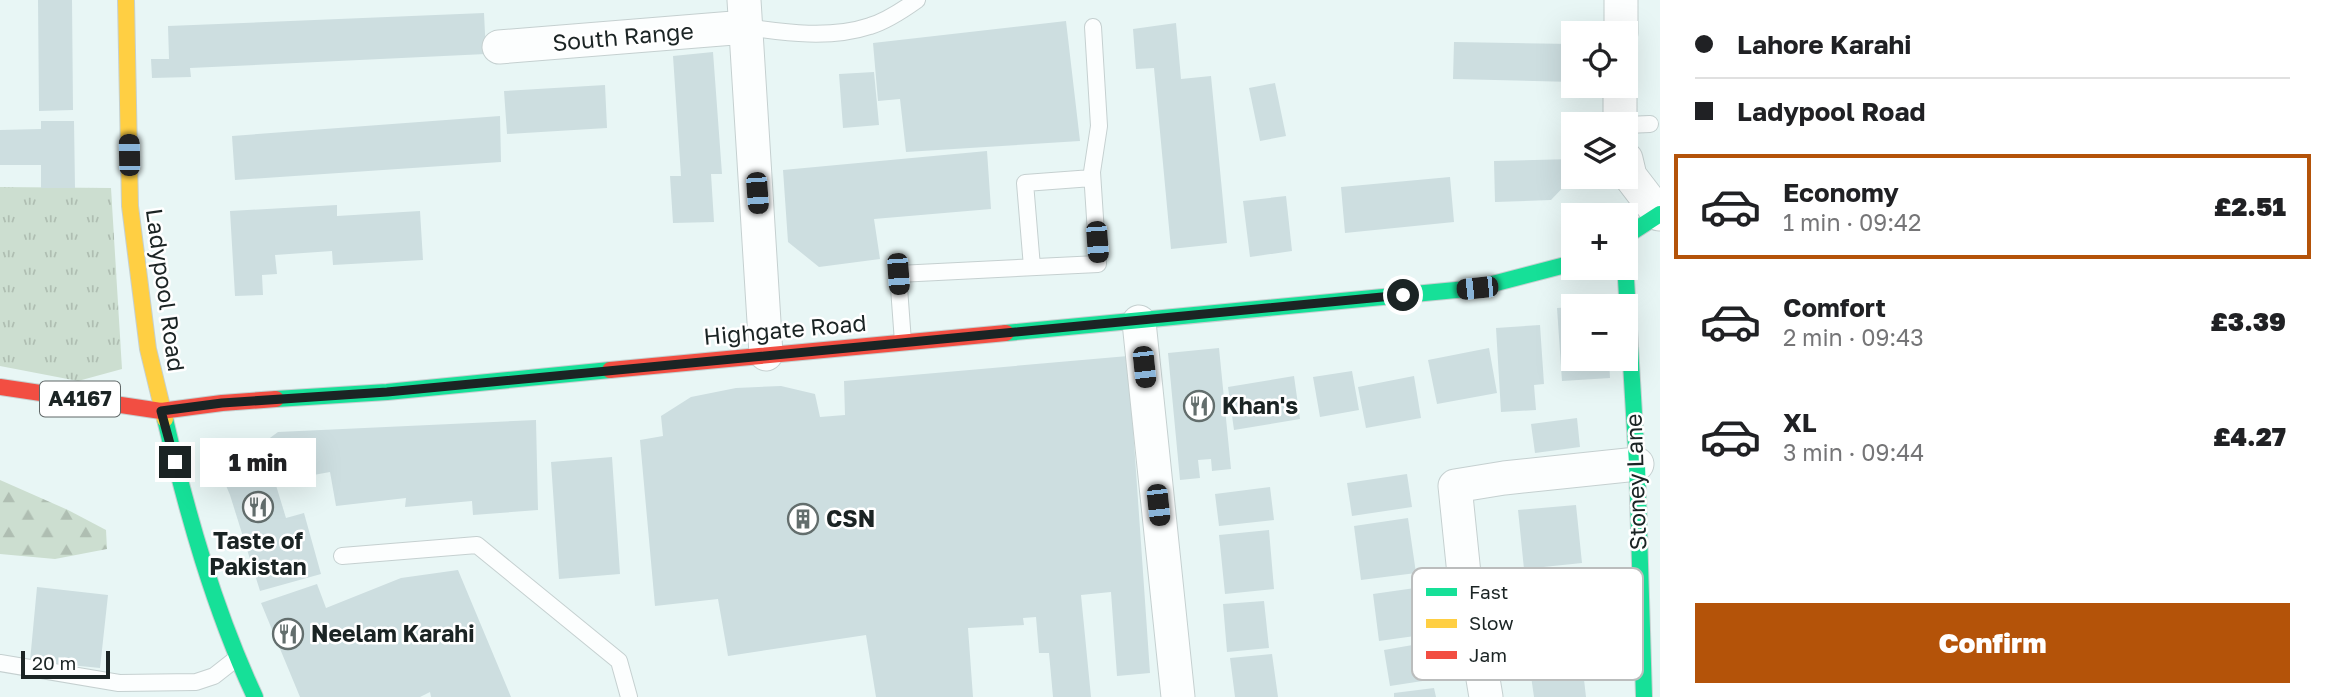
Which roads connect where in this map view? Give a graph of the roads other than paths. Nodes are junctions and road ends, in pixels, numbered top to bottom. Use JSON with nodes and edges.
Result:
{"nodes":[{"id":1,"x":126,"y":0,"type":"edge"},
{"id":2,"x":917,"y":0,"type":"edge"},
{"id":3,"x":1621,"y":0,"type":"edge"},
{"id":4,"x":745,"y":13,"type":"edge"},
{"id":5,"x":1620,"y":21,"type":"edge"},
{"id":6,"x":1093,"y":27,"type":"dead end"},
{"id":7,"x":499,"y":47,"type":"dead end"},
{"id":8,"x":1092,"y":178,"type":"junction"},
{"id":9,"x":1638,"y":186,"type":"edge"},
{"id":10,"x":1660,"y":214,"type":"edge"},
{"id":11,"x":1638,"y":228,"type":"edge"},
{"id":12,"x":1561,"y":266,"type":"edge"},
{"id":13,"x":1032,"y":267,"type":"junction"},
{"id":14,"x":1626,"y":280,"type":"edge"},
{"id":15,"x":1139,"y":322,"type":"junction"},
{"id":16,"x":903,"y":342,"type":"junction"},
{"id":17,"x":766,"y":354,"type":"junction"},
{"id":18,"x":0,"y":387,"type":"edge"},
{"id":19,"x":161,"y":411,"type":"junction"},
{"id":20,"x":1641,"y":484,"type":"junction"},
{"id":21,"x":342,"y":556,"type":"dead end"},
{"id":22,"x":1463,"y":568,"type":"edge"},
{"id":23,"x":1642,"y":568,"type":"edge"},
{"id":24,"x":1643,"y":626,"type":"edge"},
{"id":25,"x":237,"y":658,"type":"junction"},
{"id":26,"x":0,"y":663,"type":"edge"},
{"id":27,"x":255,"y":697,"type":"edge"},
{"id":28,"x":629,"y":697,"type":"edge"},
{"id":29,"x":1178,"y":697,"type":"edge"},
{"id":30,"x":1644,"y":697,"type":"edge"}],
"edges":[{"from":1,"to":19,"type":"main road","name":"Ladypool Road"},
{"from":2,"to":4,"type":"lane"},
{"from":3,"to":5,"type":"street"},
{"from":4,"to":7,"type":"street","name":"South Range"},
{"from":4,"to":17,"type":"street"},
{"from":6,"to":8,"type":"lane"},
{"from":8,"to":13,"type":"lane"},
{"from":8,"to":13,"type":"lane"},
{"from":9,"to":10,"type":"street"},
{"from":10,"to":11,"type":"main road"},
{"from":12,"to":15,"type":"main road","name":"Highgate Road","number":"A4167"},
{"from":13,"to":16,"type":"lane"},
{"from":14,"to":20,"type":"main road","name":"Stoney Lane"},
{"from":15,"to":16,"type":"main road","name":"Highgate Road","number":"A4167"},
{"from":15,"to":29,"type":"street"},
{"from":16,"to":17,"type":"main road","name":"Highgate Road","number":"A4167"},
{"from":17,"to":19,"type":"main road","name":"Highgate Road","number":"A4167"},
{"from":18,"to":19,"type":"main road","name":"Highgate Road","number":"A4167"},
{"from":19,"to":25,"type":"main road","name":"Ladypool Road"},
{"from":20,"to":22,"type":"street"},
{"from":20,"to":23,"type":"main road","name":"Stoney Lane"},
{"from":21,"to":28,"type":"lane"},
{"from":24,"to":30,"type":"main road","name":"Stoney Lane"},
{"from":25,"to":26,"type":"lane"},
{"from":25,"to":27,"type":"main road","name":"Ladypool Road"}]}
